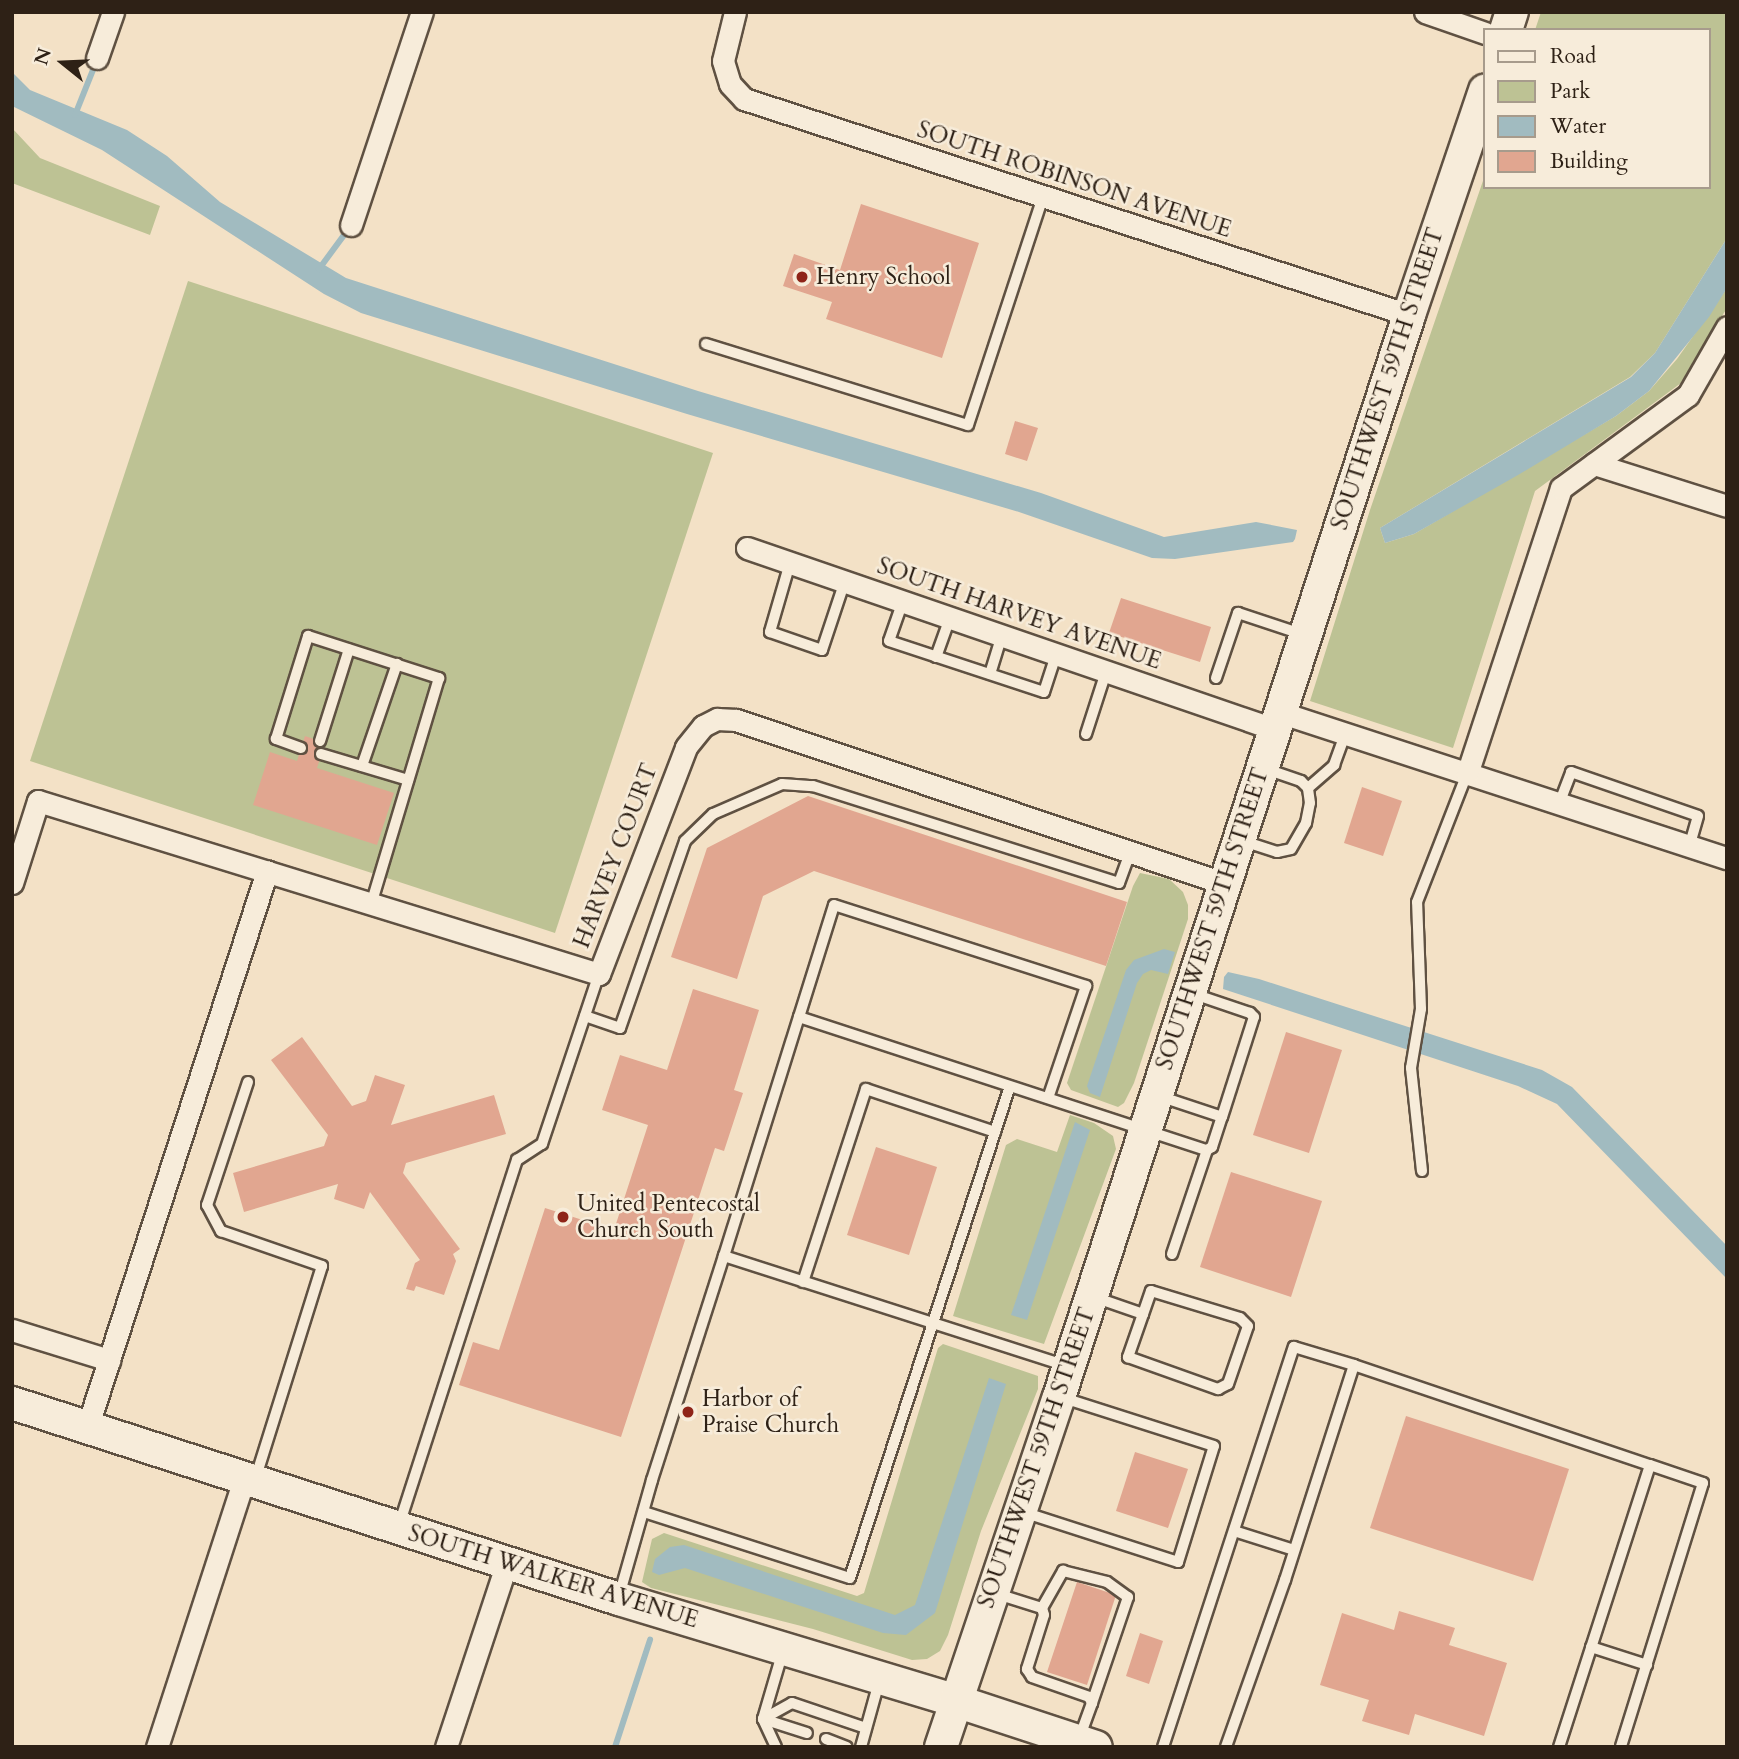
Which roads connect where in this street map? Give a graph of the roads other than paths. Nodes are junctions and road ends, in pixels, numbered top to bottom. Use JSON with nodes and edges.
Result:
{"nodes":[{"id":1,"x":113,"y":12,"type":"edge"},
{"id":2,"x":422,"y":12,"type":"edge"},
{"id":3,"x":735,"y":12,"type":"edge"},
{"id":4,"x":1425,"y":12,"type":"edge"},
{"id":5,"x":1484,"y":33,"type":"edge"},
{"id":6,"x":97,"y":58,"type":"dead end"},
{"id":7,"x":1484,"y":94,"type":"edge"},
{"id":8,"x":1043,"y":197,"type":"junction"},
{"id":9,"x":351,"y":225,"type":"dead end"},
{"id":10,"x":1409,"y":315,"type":"junction"},
{"id":11,"x":1727,"y":327,"type":"edge"},
{"id":12,"x":706,"y":344,"type":"dead end"},
{"id":13,"x":1594,"y":464,"type":"junction"},
{"id":14,"x":1727,"y":506,"type":"edge"},
{"id":15,"x":747,"y":548,"type":"dead end"},
{"id":16,"x":790,"y":563,"type":"junction"},
{"id":17,"x":845,"y":581,"type":"junction"},
{"id":18,"x":903,"y":601,"type":"junction"},
{"id":19,"x":950,"y":618,"type":"junction"},
{"id":20,"x":1002,"y":635,"type":"junction"},
{"id":21,"x":1304,"y":635,"type":"junction"},
{"id":22,"x":349,"y":649,"type":"junction"},
{"id":23,"x":1056,"y":654,"type":"junction"},
{"id":24,"x":936,"y":657,"type":"junction"},
{"id":25,"x":397,"y":664,"type":"junction"},
{"id":26,"x":1107,"y":671,"type":"junction"},
{"id":27,"x":990,"y":674,"type":"junction"},
{"id":28,"x":1216,"y":678,"type":"dead end"},
{"id":29,"x":1276,"y":720,"type":"junction"},
{"id":30,"x":1086,"y":734,"type":"dead end"},
{"id":31,"x":1345,"y":734,"type":"junction"},
{"id":32,"x":320,"y":741,"type":"dead end"},
{"id":33,"x":302,"y":748,"type":"dead end"},
{"id":34,"x":321,"y":754,"type":"dead end"},
{"id":35,"x":362,"y":766,"type":"junction"},
{"id":36,"x":1261,"y":767,"type":"junction"},
{"id":37,"x":1467,"y":774,"type":"junction"},
{"id":38,"x":408,"y":780,"type":"junction"},
{"id":39,"x":1308,"y":788,"type":"junction"},
{"id":40,"x":1559,"y":804,"type":"junction"},
{"id":41,"x":1238,"y":839,"type":"junction"},
{"id":42,"x":1689,"y":847,"type":"junction"},
{"id":43,"x":1130,"y":852,"type":"junction"},
{"id":44,"x":1727,"y":858,"type":"edge"},
{"id":45,"x":267,"y":871,"type":"junction"},
{"id":46,"x":12,"y":883,"type":"edge"},
{"id":47,"x":1223,"y":883,"type":"junction"},
{"id":48,"x":371,"y":904,"type":"junction"},
{"id":49,"x":599,"y":974,"type":"junction"},
{"id":50,"x":1189,"y":993,"type":"junction"},
{"id":51,"x":585,"y":1016,"type":"junction"},
{"id":52,"x":799,"y":1017,"type":"junction"},
{"id":53,"x":248,"y":1082,"type":"dead end"},
{"id":54,"x":1010,"y":1086,"type":"junction"},
{"id":55,"x":1156,"y":1095,"type":"junction"},
{"id":56,"x":1048,"y":1098,"type":"junction"},
{"id":57,"x":1222,"y":1116,"type":"junction"},
{"id":58,"x":1145,"y":1130,"type":"junction"},
{"id":59,"x":995,"y":1132,"type":"junction"},
{"id":60,"x":1207,"y":1150,"type":"junction"},
{"id":61,"x":1422,"y":1171,"type":"dead end"},
{"id":62,"x":1172,"y":1254,"type":"dead end"},
{"id":63,"x":724,"y":1256,"type":"junction"},
{"id":64,"x":803,"y":1282,"type":"junction"},
{"id":65,"x":1092,"y":1296,"type":"junction"},
{"id":66,"x":1143,"y":1314,"type":"junction"},
{"id":67,"x":932,"y":1323,"type":"junction"},
{"id":68,"x":12,"y":1330,"type":"edge"},
{"id":69,"x":109,"y":1360,"type":"junction"},
{"id":70,"x":1354,"y":1365,"type":"junction"},
{"id":71,"x":1069,"y":1366,"type":"junction"},
{"id":72,"x":1059,"y":1397,"type":"junction"},
{"id":73,"x":12,"y":1403,"type":"edge"},
{"id":74,"x":87,"y":1428,"type":"junction"},
{"id":75,"x":1650,"y":1465,"type":"junction"},
{"id":76,"x":249,"y":1481,"type":"junction"},
{"id":77,"x":1020,"y":1511,"type":"junction"},
{"id":78,"x":644,"y":1512,"type":"junction"},
{"id":79,"x":398,"y":1528,"type":"junction"},
{"id":80,"x":1234,"y":1531,"type":"junction"},
{"id":81,"x":1294,"y":1550,"type":"junction"},
{"id":82,"x":507,"y":1563,"type":"junction"},
{"id":83,"x":992,"y":1592,"type":"junction"},
{"id":84,"x":619,"y":1599,"type":"junction"},
{"id":85,"x":1042,"y":1608,"type":"junction"},
{"id":86,"x":1591,"y":1647,"type":"junction"},
{"id":87,"x":784,"y":1648,"type":"junction"},
{"id":88,"x":1647,"y":1665,"type":"junction"},
{"id":89,"x":880,"y":1677,"type":"junction"},
{"id":90,"x":956,"y":1700,"type":"junction"},
{"id":91,"x":1092,"y":1703,"type":"junction"},
{"id":92,"x":763,"y":1719,"type":"junction"},
{"id":93,"x":866,"y":1728,"type":"junction"},
{"id":94,"x":807,"y":1733,"type":"dead end"},
{"id":95,"x":825,"y":1739,"type":"dead end"},
{"id":96,"x":1087,"y":1744,"type":"edge"},
{"id":97,"x":157,"y":1747,"type":"edge"},
{"id":98,"x":446,"y":1747,"type":"edge"},
{"id":99,"x":776,"y":1747,"type":"edge"},
{"id":100,"x":847,"y":1747,"type":"edge"},
{"id":101,"x":861,"y":1747,"type":"edge"},
{"id":102,"x":941,"y":1747,"type":"edge"},
{"id":103,"x":1163,"y":1747,"type":"edge"},
{"id":104,"x":1226,"y":1747,"type":"edge"},
{"id":105,"x":1559,"y":1747,"type":"edge"},
{"id":106,"x":1621,"y":1747,"type":"edge"}],
"edges":[{"from":1,"to":6,"type":"street"},
{"from":2,"to":9,"type":"street"},
{"from":3,"to":8,"type":"street","name":"SOUTH ROBINSON AVENUE"},
{"from":4,"to":5,"type":"street"},
{"from":7,"to":10,"type":"main road","name":"SOUTHWEST 59TH STREET"},
{"from":8,"to":10,"type":"street","name":"SOUTH ROBINSON AVENUE"},
{"from":8,"to":12,"type":"lane"},
{"from":10,"to":21,"type":"main road","name":"SOUTHWEST 59TH STREET"},
{"from":11,"to":13,"type":"street"},
{"from":13,"to":14,"type":"street"},
{"from":13,"to":37,"type":"street"},
{"from":15,"to":16,"type":"street","name":"SOUTH HARVEY AVENUE"},
{"from":16,"to":17,"type":"street","name":"SOUTH HARVEY AVENUE"},
{"from":16,"to":17,"type":"lane"},
{"from":17,"to":18,"type":"street","name":"SOUTH HARVEY AVENUE"},
{"from":18,"to":19,"type":"street","name":"SOUTH HARVEY AVENUE"},
{"from":18,"to":24,"type":"lane"},
{"from":19,"to":20,"type":"street","name":"SOUTH HARVEY AVENUE"},
{"from":19,"to":24,"type":"lane"},
{"from":20,"to":23,"type":"street","name":"SOUTH HARVEY AVENUE"},
{"from":20,"to":27,"type":"lane"},
{"from":21,"to":28,"type":"lane"},
{"from":21,"to":29,"type":"main road","name":"SOUTHWEST 59TH STREET"},
{"from":22,"to":25,"type":"lane"},
{"from":22,"to":32,"type":"lane"},
{"from":22,"to":33,"type":"lane"},
{"from":23,"to":26,"type":"street","name":"SOUTH HARVEY AVENUE"},
{"from":23,"to":27,"type":"lane"},
{"from":24,"to":27,"type":"lane"},
{"from":25,"to":35,"type":"lane"},
{"from":25,"to":38,"type":"lane"},
{"from":26,"to":29,"type":"street","name":"SOUTH HARVEY AVENUE"},
{"from":26,"to":30,"type":"lane"},
{"from":29,"to":31,"type":"street","name":"SOUTH HARVEY AVENUE"},
{"from":29,"to":36,"type":"main road","name":"SOUTHWEST 59TH STREET"},
{"from":31,"to":37,"type":"street","name":"SOUTH HARVEY AVENUE"},
{"from":31,"to":39,"type":"lane"},
{"from":34,"to":35,"type":"lane"},
{"from":35,"to":38,"type":"lane"},
{"from":36,"to":39,"type":"lane"},
{"from":36,"to":41,"type":"main road","name":"SOUTHWEST 59TH STREET"},
{"from":37,"to":40,"type":"street","name":"SOUTH HARVEY AVENUE"},
{"from":37,"to":61,"type":"lane"},
{"from":38,"to":48,"type":"lane"},
{"from":39,"to":41,"type":"lane"},
{"from":40,"to":42,"type":"street","name":"SOUTH HARVEY AVENUE"},
{"from":40,"to":42,"type":"lane"},
{"from":41,"to":47,"type":"main road","name":"SOUTHWEST 59TH STREET"},
{"from":42,"to":44,"type":"street","name":"SOUTH HARVEY AVENUE"},
{"from":43,"to":47,"type":"street","name":"HARVEY COURT"},
{"from":43,"to":49,"type":"street","name":"HARVEY COURT"},
{"from":43,"to":51,"type":"lane"},
{"from":45,"to":46,"type":"street","name":"HARVEY COURT"},
{"from":45,"to":48,"type":"street","name":"HARVEY COURT"},
{"from":45,"to":69,"type":"street"},
{"from":47,"to":50,"type":"main road","name":"SOUTHWEST 59TH STREET"},
{"from":48,"to":49,"type":"street","name":"HARVEY COURT"},
{"from":49,"to":51,"type":"lane"},
{"from":50,"to":55,"type":"main road","name":"SOUTHWEST 59TH STREET"},
{"from":50,"to":57,"type":"lane"},
{"from":51,"to":79,"type":"lane"},
{"from":52,"to":54,"type":"lane"},
{"from":52,"to":56,"type":"lane"},
{"from":52,"to":63,"type":"lane"},
{"from":53,"to":76,"type":"lane"},
{"from":54,"to":56,"type":"lane"},
{"from":54,"to":59,"type":"lane"},
{"from":55,"to":57,"type":"lane"},
{"from":55,"to":58,"type":"main road","name":"SOUTHWEST 59TH STREET"},
{"from":56,"to":58,"type":"lane"},
{"from":57,"to":60,"type":"lane"},
{"from":58,"to":60,"type":"lane"},
{"from":58,"to":65,"type":"main road","name":"SOUTHWEST 59TH STREET"},
{"from":59,"to":64,"type":"lane"},
{"from":59,"to":67,"type":"lane"},
{"from":60,"to":62,"type":"lane"},
{"from":63,"to":64,"type":"lane"},
{"from":63,"to":78,"type":"lane"},
{"from":64,"to":67,"type":"lane"},
{"from":65,"to":66,"type":"lane"},
{"from":65,"to":71,"type":"main road","name":"SOUTHWEST 59TH STREET"},
{"from":66,"to":66,"type":"lane"},
{"from":67,"to":71,"type":"lane"},
{"from":67,"to":78,"type":"lane"},
{"from":68,"to":69,"type":"street"},
{"from":69,"to":74,"type":"street"},
{"from":70,"to":75,"type":"lane"},
{"from":70,"to":80,"type":"lane"},
{"from":70,"to":81,"type":"lane"},
{"from":71,"to":72,"type":"main road","name":"SOUTHWEST 59TH STREET"},
{"from":72,"to":77,"type":"main road","name":"SOUTHWEST 59TH STREET"},
{"from":72,"to":77,"type":"lane"},
{"from":73,"to":74,"type":"main road","name":"SOUTH WALKER AVENUE"},
{"from":74,"to":76,"type":"main road","name":"SOUTH WALKER AVENUE"},
{"from":75,"to":86,"type":"lane"},
{"from":75,"to":88,"type":"lane"},
{"from":76,"to":79,"type":"main road","name":"SOUTH WALKER AVENUE"},
{"from":76,"to":97,"type":"street"},
{"from":77,"to":83,"type":"main road","name":"SOUTHWEST 59TH STREET"},
{"from":78,"to":84,"type":"lane"},
{"from":79,"to":82,"type":"main road","name":"SOUTH WALKER AVENUE"},
{"from":80,"to":81,"type":"lane"},
{"from":80,"to":103,"type":"lane"},
{"from":81,"to":104,"type":"lane"},
{"from":82,"to":84,"type":"main road","name":"SOUTH WALKER AVENUE"},
{"from":82,"to":98,"type":"street"},
{"from":83,"to":85,"type":"lane"},
{"from":83,"to":90,"type":"main road","name":"SOUTHWEST 59TH STREET"},
{"from":84,"to":87,"type":"main road","name":"SOUTH WALKER AVENUE"},
{"from":85,"to":91,"type":"lane"},
{"from":85,"to":91,"type":"lane"},
{"from":86,"to":88,"type":"lane"},
{"from":86,"to":105,"type":"lane"},
{"from":87,"to":89,"type":"main road","name":"SOUTH WALKER AVENUE"},
{"from":87,"to":92,"type":"lane"},
{"from":88,"to":106,"type":"lane"},
{"from":89,"to":90,"type":"main road","name":"SOUTH WALKER AVENUE"},
{"from":89,"to":93,"type":"lane"},
{"from":90,"to":96,"type":"main road","name":"SOUTH WALKER AVENUE"},
{"from":90,"to":102,"type":"main road","name":"SOUTHWEST 59TH STREET"},
{"from":91,"to":96,"type":"lane"},
{"from":92,"to":93,"type":"lane"},
{"from":92,"to":94,"type":"lane"},
{"from":92,"to":99,"type":"lane"},
{"from":93,"to":101,"type":"lane"},
{"from":95,"to":100,"type":"lane"}]}
